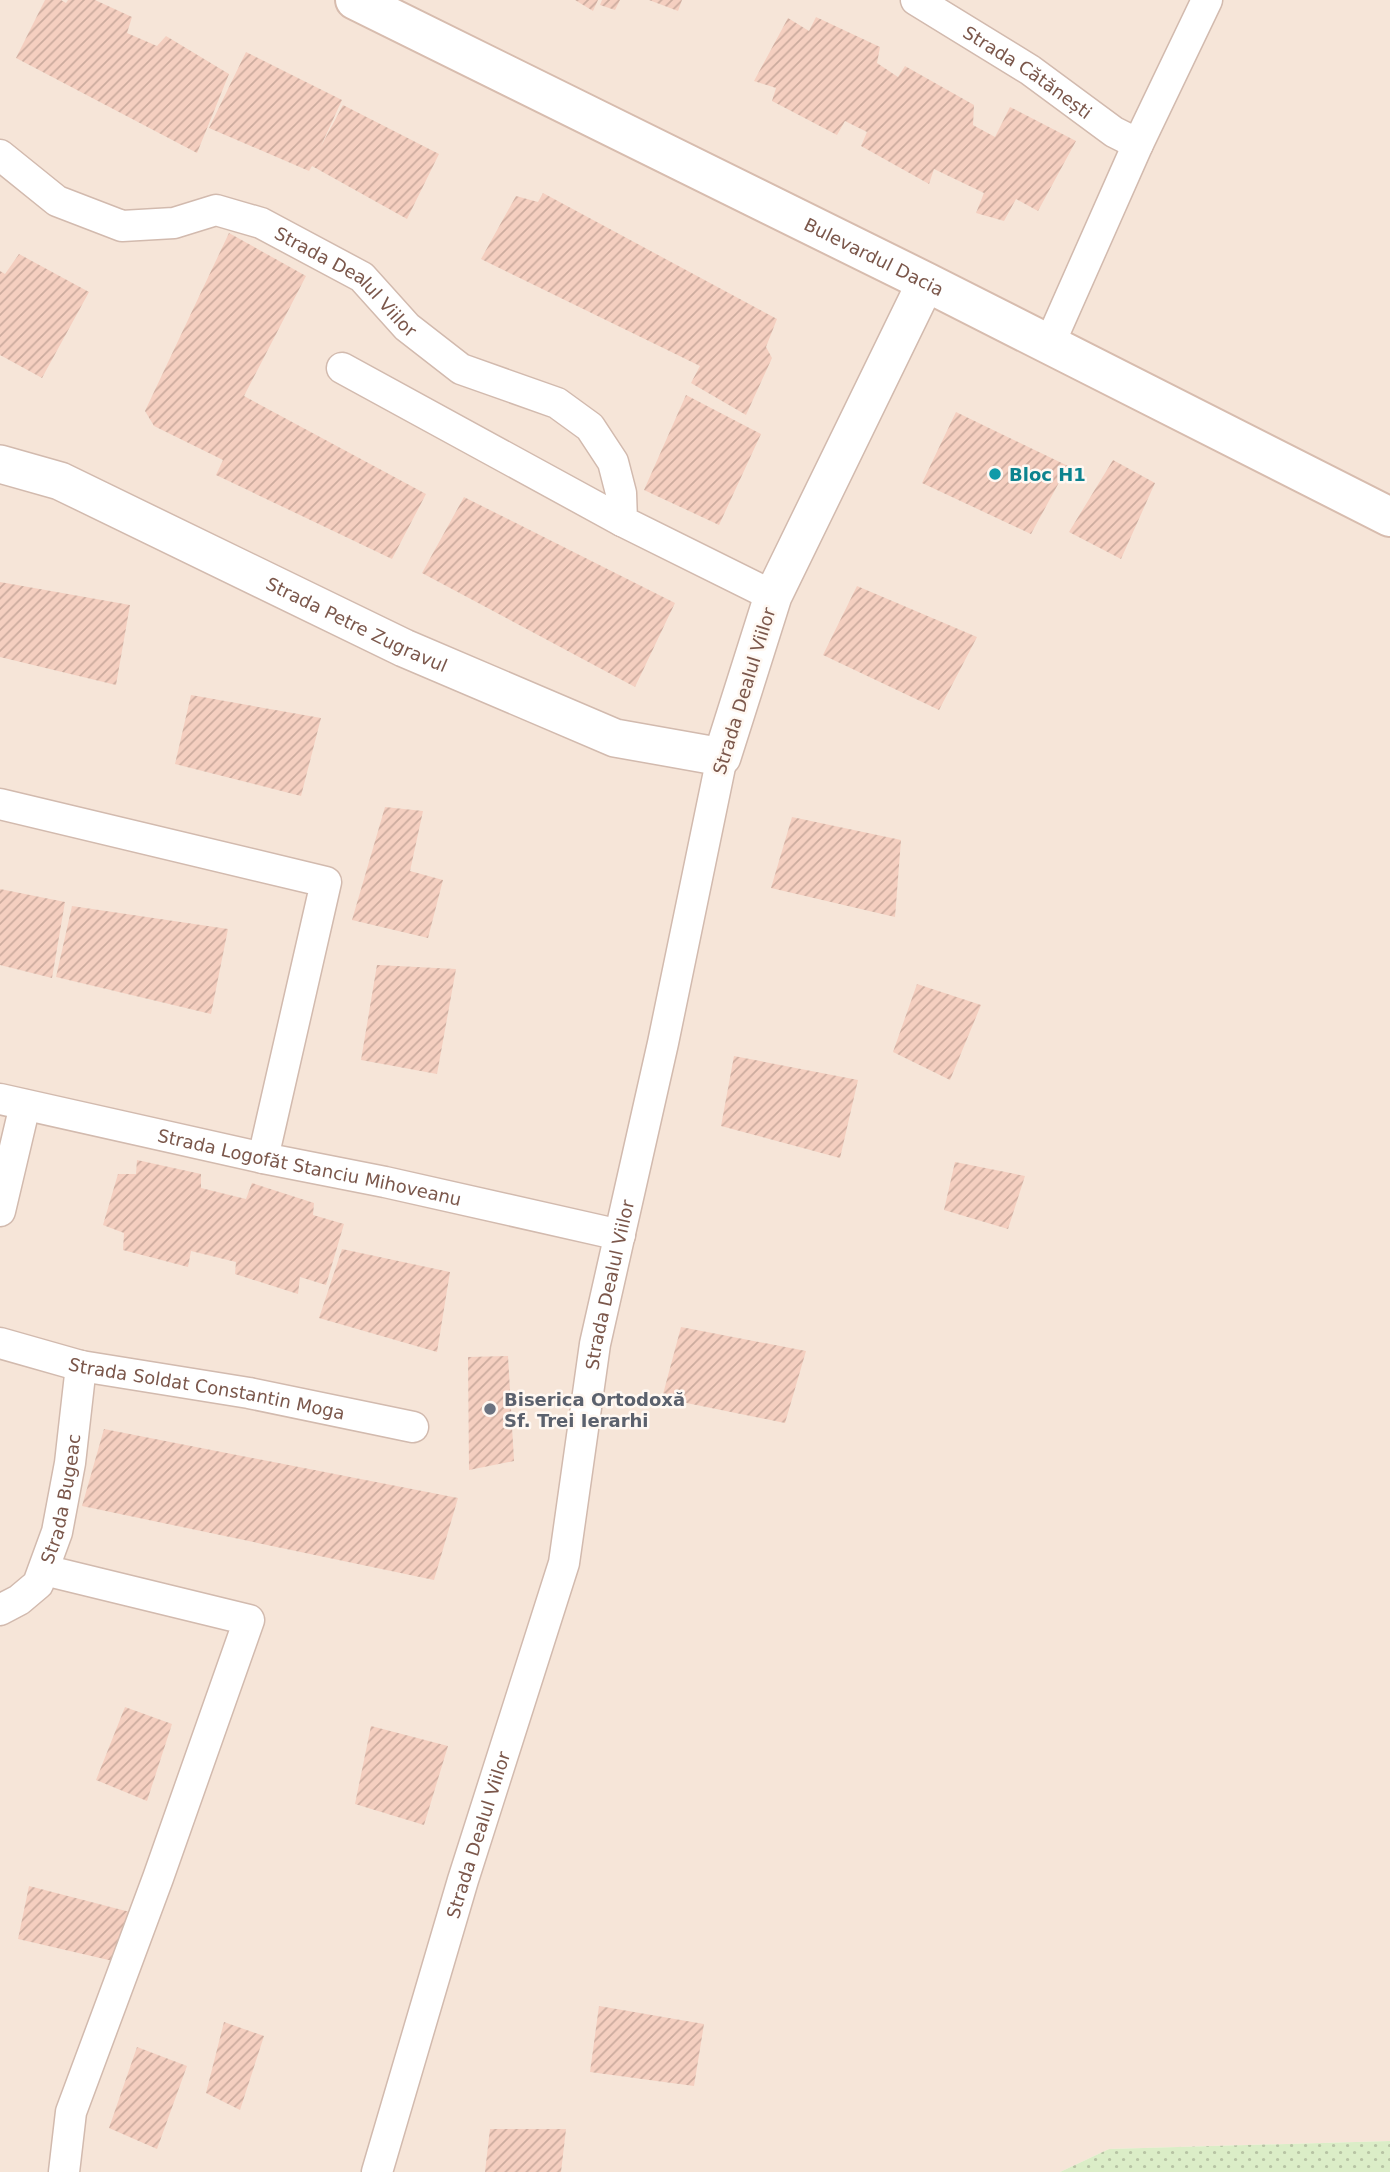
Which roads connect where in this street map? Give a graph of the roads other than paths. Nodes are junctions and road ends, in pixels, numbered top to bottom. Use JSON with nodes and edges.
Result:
{"nodes":[{"id":1,"x":355,"y":0,"type":"edge"},
{"id":2,"x":916,"y":0,"type":"edge"},
{"id":3,"x":1208,"y":0,"type":"edge"},
{"id":4,"x":1138,"y":144,"type":"junction"},
{"id":5,"x":0,"y":155,"type":"edge"},
{"id":6,"x":926,"y":282,"type":"junction"},
{"id":7,"x":1049,"y":345,"type":"junction"},
{"id":8,"x":342,"y":368,"type":"dead end"},
{"id":9,"x":0,"y":464,"type":"edge"},
{"id":10,"x":1390,"y":517,"type":"edge"},
{"id":11,"x":622,"y":521,"type":"junction"},
{"id":12,"x":773,"y":596,"type":"junction"},
{"id":13,"x":722,"y":757,"type":"junction"},
{"id":14,"x":0,"y":804,"type":"edge"},
{"id":15,"x":13,"y":1102,"type":"edge"},
{"id":16,"x":263,"y":1158,"type":"junction"},
{"id":17,"x":0,"y":1211,"type":"edge"},
{"id":18,"x":620,"y":1235,"type":"junction"},
{"id":19,"x":0,"y":1343,"type":"edge"},
{"id":20,"x":81,"y":1366,"type":"junction"},
{"id":21,"x":413,"y":1427,"type":"dead end"},
{"id":22,"x":44,"y":1570,"type":"junction"},
{"id":23,"x":0,"y":1610,"type":"edge"},
{"id":24,"x":64,"y":2172,"type":"edge"},
{"id":25,"x":377,"y":2172,"type":"edge"}],
"edges":[{"from":1,"to":6,"type":"main road","name":"Bulevardul Dacia"},
{"from":2,"to":4,"type":"street","name":"Strada Cătănești"},
{"from":3,"to":4,"type":"street"},
{"from":4,"to":7,"type":"street"},
{"from":5,"to":11,"type":"street","name":"Strada Dealul Viilor"},
{"from":6,"to":7,"type":"main road","name":"Bulevardul Dacia"},
{"from":6,"to":12,"type":"street","name":"Strada Dealul Viilor"},
{"from":7,"to":10,"type":"main road","name":"Bulevardul Dacia"},
{"from":8,"to":11,"type":"street","name":"Strada Dealul Viilor"},
{"from":9,"to":13,"type":"street","name":"Strada Petre Zugravul"},
{"from":11,"to":12,"type":"street","name":"Strada Dealul Viilor"},
{"from":12,"to":13,"type":"street","name":"Strada Dealul Viilor"},
{"from":13,"to":18,"type":"street","name":"Strada Dealul Viilor"},
{"from":14,"to":16,"type":"street"},
{"from":15,"to":16,"type":"street","name":"Strada Logofăt Stanciu Mihoveanu"},
{"from":15,"to":17,"type":"street"},
{"from":16,"to":18,"type":"street","name":"Strada Logofăt Stanciu Mihoveanu"},
{"from":18,"to":25,"type":"street","name":"Strada Dealul Viilor"},
{"from":19,"to":20,"type":"street","name":"Strada Soldat Constantin Moga"},
{"from":20,"to":21,"type":"street","name":"Strada Soldat Constantin Moga"},
{"from":20,"to":22,"type":"street","name":"Strada Bugeac"},
{"from":22,"to":23,"type":"street","name":"Strada Bugeac"},
{"from":22,"to":24,"type":"street"}]}
